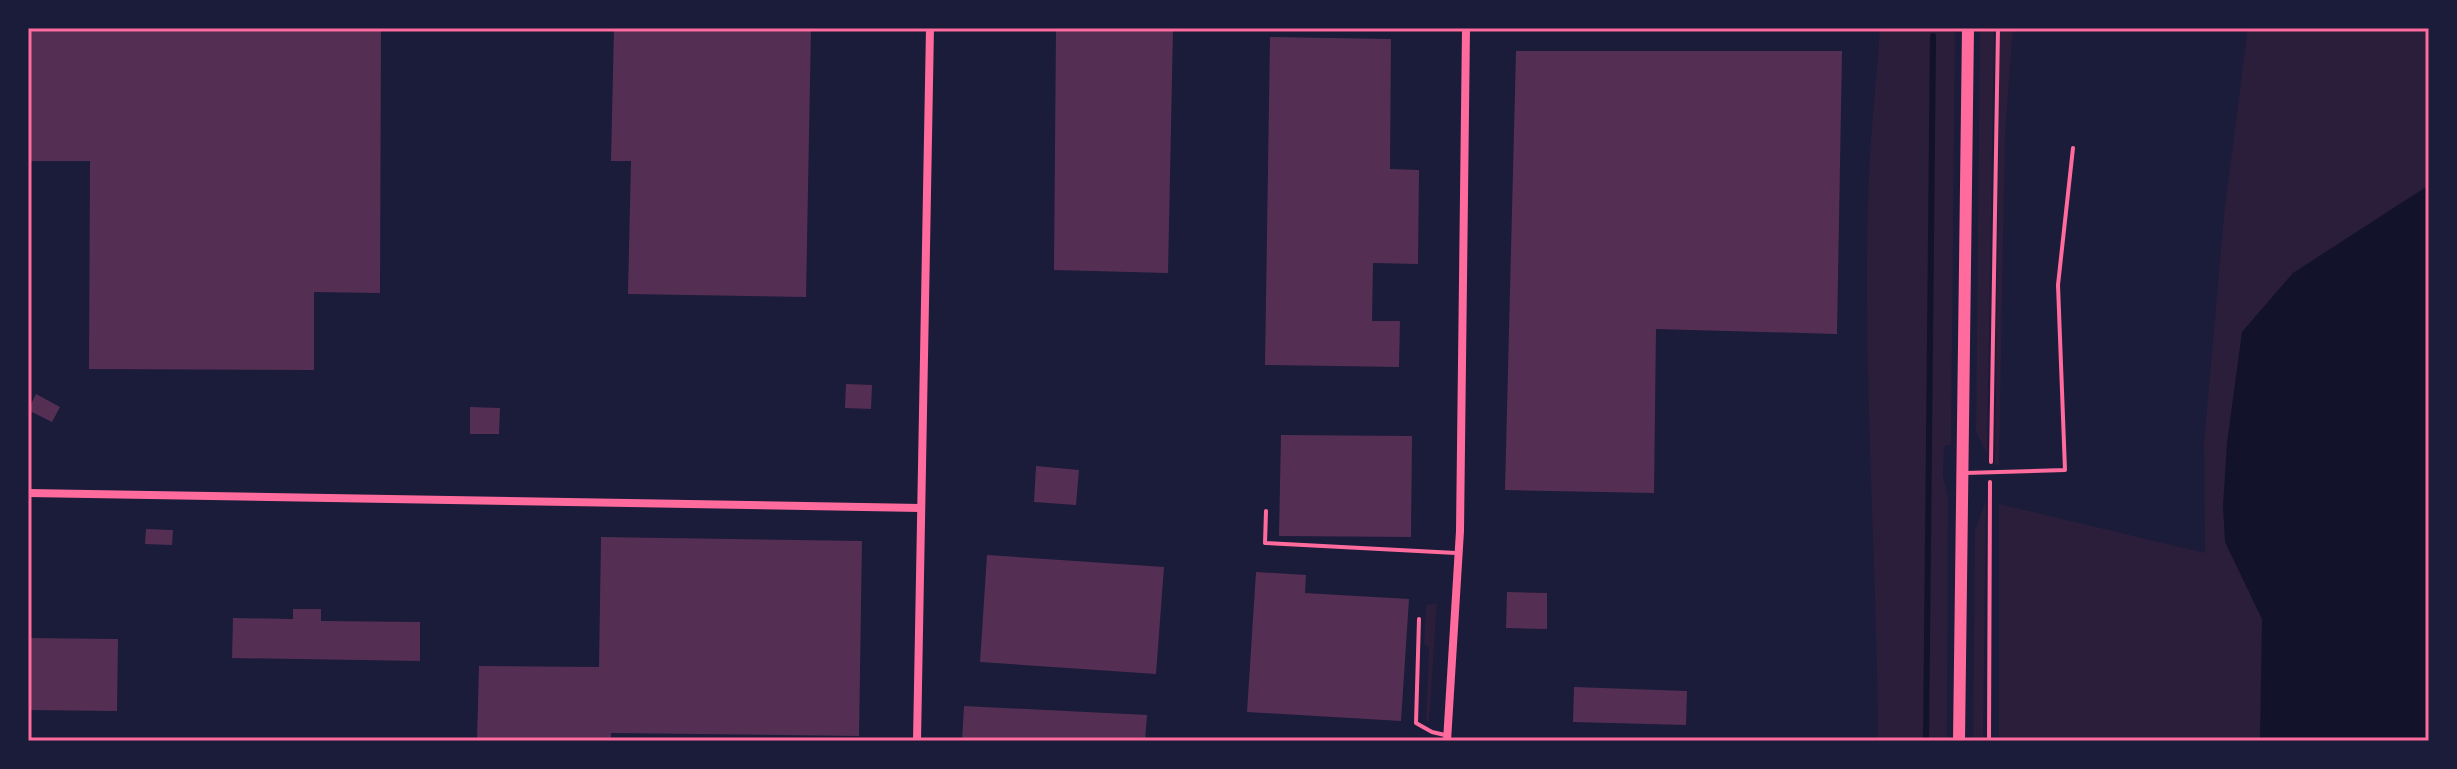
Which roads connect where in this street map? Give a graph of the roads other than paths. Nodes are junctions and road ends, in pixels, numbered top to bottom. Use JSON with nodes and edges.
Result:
{"nodes":[{"id":1,"x":930,"y":28,"type":"edge"},
{"id":2,"x":1466,"y":28,"type":"edge"},
{"id":3,"x":1968,"y":28,"type":"edge"},
{"id":4,"x":2073,"y":148,"type":"dead end"},
{"id":5,"x":1962,"y":473,"type":"junction"},
{"id":6,"x":28,"y":493,"type":"edge"},
{"id":7,"x":921,"y":508,"type":"junction"},
{"id":8,"x":1266,"y":511,"type":"dead end"},
{"id":9,"x":1459,"y":553,"type":"junction"},
{"id":10,"x":1419,"y":619,"type":"dead end"},
{"id":11,"x":1447,"y":738,"type":"edge"},
{"id":12,"x":917,"y":741,"type":"edge"},
{"id":13,"x":1959,"y":741,"type":"edge"}],
"edges":[{"from":1,"to":7,"type":"street"},
{"from":2,"to":9,"type":"street"},
{"from":3,"to":5,"type":"main road"},
{"from":4,"to":5,"type":"lane"},
{"from":5,"to":13,"type":"main road"},
{"from":6,"to":7,"type":"street"},
{"from":7,"to":12,"type":"street"},
{"from":8,"to":9,"type":"lane"},
{"from":9,"to":11,"type":"street"},
{"from":10,"to":11,"type":"lane"}]}
